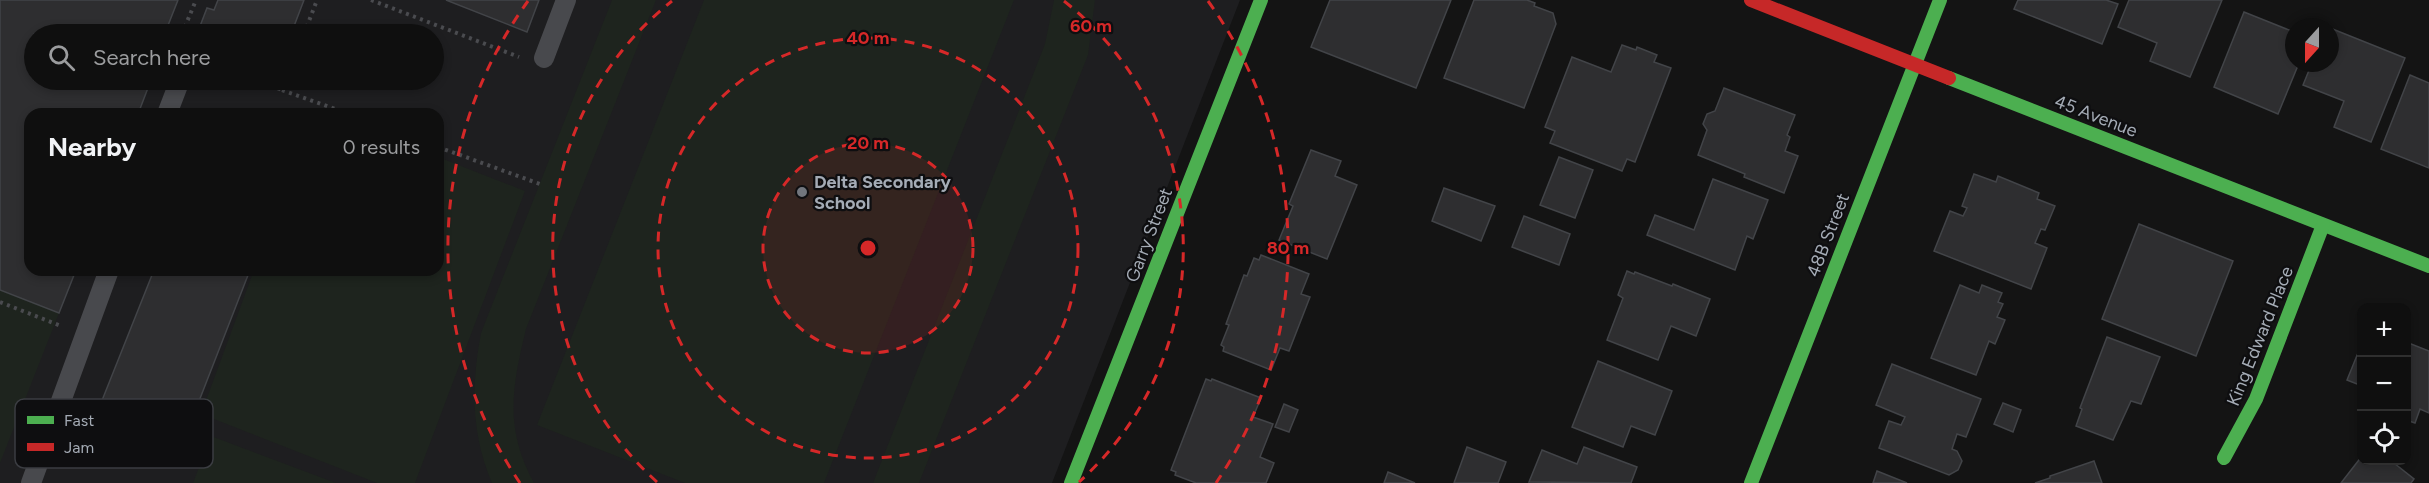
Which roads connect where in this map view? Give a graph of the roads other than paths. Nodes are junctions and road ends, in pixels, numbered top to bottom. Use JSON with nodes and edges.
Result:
{"nodes":[{"id":1,"x":566,"y":0,"type":"edge"},
{"id":2,"x":1261,"y":0,"type":"edge"},
{"id":3,"x":1751,"y":0,"type":"edge"},
{"id":4,"x":1940,"y":0,"type":"edge"},
{"id":5,"x":534,"y":59,"type":"road end"},
{"id":6,"x":1914,"y":64,"type":"junction"},
{"id":7,"x":176,"y":90,"type":"edge"},
{"id":8,"x":169,"y":108,"type":"edge"},
{"id":9,"x":2324,"y":225,"type":"junction"},
{"id":10,"x":2429,"y":266,"type":"edge"},
{"id":11,"x":107,"y":276,"type":"edge"},
{"id":12,"x":61,"y":399,"type":"edge"},
{"id":13,"x":2224,"y":458,"type":"dead end"},
{"id":14,"x":36,"y":468,"type":"edge"},
{"id":15,"x":31,"y":483,"type":"edge"},
{"id":16,"x":1071,"y":483,"type":"edge"},
{"id":17,"x":1751,"y":483,"type":"edge"}],
"edges":[{"from":1,"to":5,"type":"lane"},
{"from":2,"to":16,"type":"street","name":"Garry Street"},
{"from":3,"to":6,"type":"street","name":"45 Avenue"},
{"from":4,"to":6,"type":"street","name":"48B Street"},
{"from":6,"to":9,"type":"street","name":"45 Avenue"},
{"from":6,"to":17,"type":"street","name":"48B Street"},
{"from":7,"to":8,"type":"lane"},
{"from":9,"to":10,"type":"street","name":"45 Avenue"},
{"from":9,"to":13,"type":"street","name":"King Edward Place"},
{"from":11,"to":12,"type":"lane"},
{"from":14,"to":15,"type":"lane"}]}
